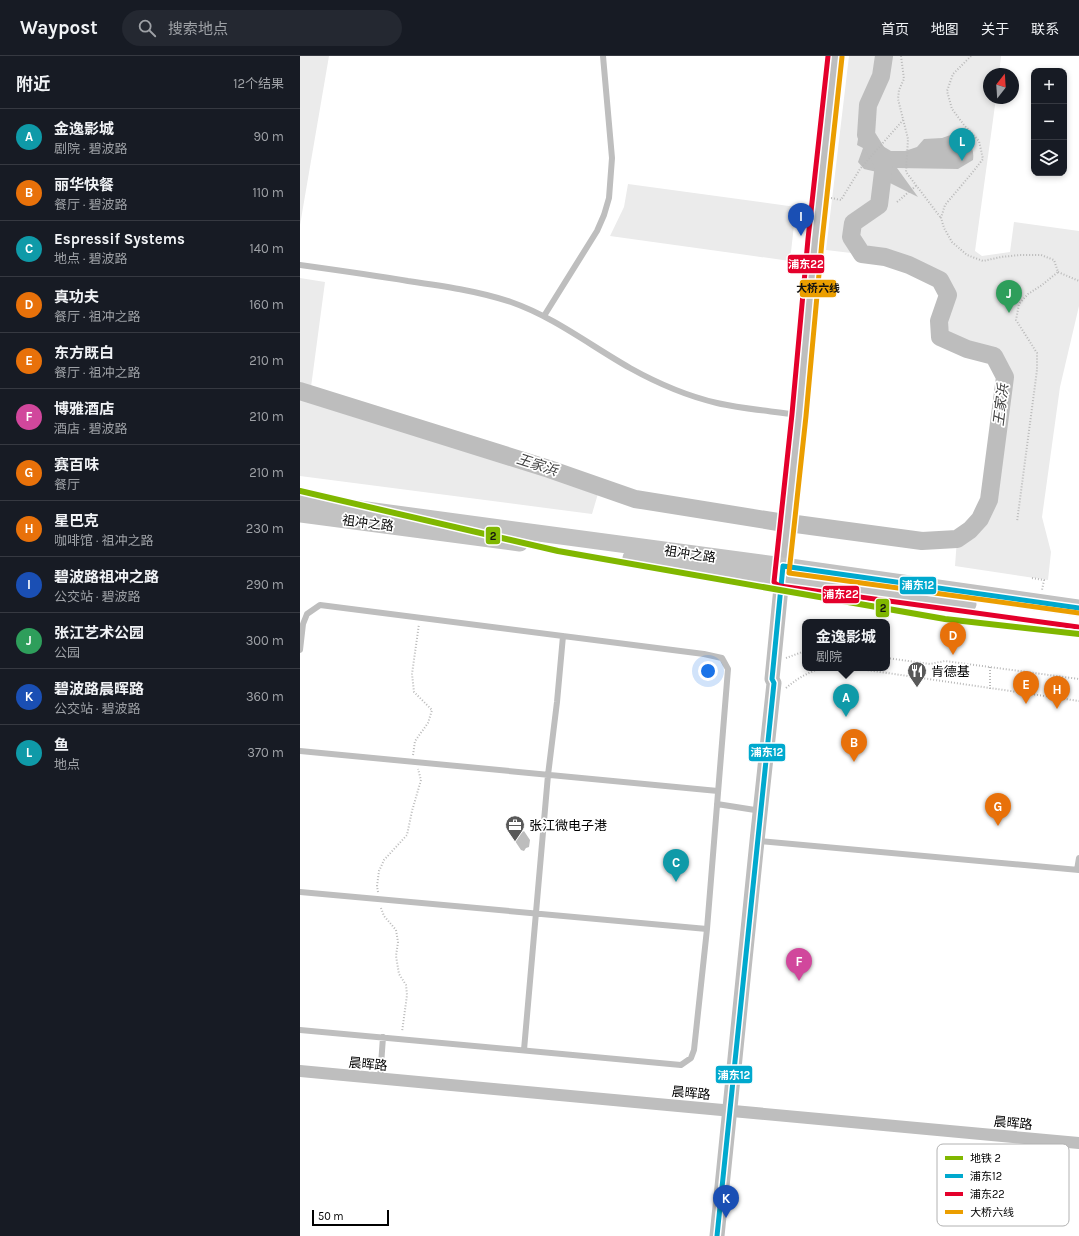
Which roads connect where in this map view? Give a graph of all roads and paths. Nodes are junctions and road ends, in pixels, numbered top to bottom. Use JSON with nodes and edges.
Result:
{"nodes":[{"id":1,"x":602,"y":56,"type":"edge"},
{"id":2,"x":835,"y":56,"type":"edge"},
{"id":3,"x":901,"y":56,"type":"edge"},
{"id":4,"x":971,"y":56,"type":"edge"},
{"id":5,"x":904,"y":119,"type":"junction"},
{"id":6,"x":917,"y":185,"type":"junction"},
{"id":7,"x":820,"y":197,"type":"junction"},
{"id":8,"x":897,"y":202,"type":"dead end"},
{"id":9,"x":942,"y":218,"type":"junction"},
{"id":10,"x":300,"y":265,"type":"edge"},
{"id":11,"x":1058,"y":272,"type":"junction"},
{"id":12,"x":1079,"y":281,"type":"edge"},
{"id":13,"x":544,"y":316,"type":"junction"},
{"id":14,"x":799,"y":415,"type":"junction"},
{"id":15,"x":300,"y":501,"type":"edge"},
{"id":16,"x":300,"y":514,"type":"edge"},
{"id":17,"x":1017,"y":522,"type":"dead end"},
{"id":18,"x":782,"y":573,"type":"junction"},
{"id":19,"x":1032,"y":578,"type":"dead end"},
{"id":20,"x":1041,"y":603,"type":"junction"},
{"id":21,"x":1079,"y":608,"type":"edge"},
{"id":22,"x":419,"y":618,"type":"junction"},
{"id":23,"x":1079,"y":620,"type":"edge"},
{"id":24,"x":562,"y":636,"type":"junction"},
{"id":25,"x":300,"y":650,"type":"edge"},
{"id":26,"x":802,"y":652,"type":"edge"},
{"id":27,"x":890,"y":658,"type":"edge"},
{"id":28,"x":774,"y":663,"type":"junction"},
{"id":29,"x":990,"y":667,"type":"junction"},
{"id":30,"x":813,"y":671,"type":"edge"},
{"id":31,"x":874,"y":671,"type":"edge"},
{"id":32,"x":772,"y":679,"type":"junction"},
{"id":33,"x":1079,"y":679,"type":"edge"},
{"id":34,"x":990,"y":688,"type":"junction"},
{"id":35,"x":785,"y":689,"type":"dead end"},
{"id":36,"x":1079,"y":702,"type":"edge"},
{"id":37,"x":300,"y":752,"type":"edge"},
{"id":38,"x":416,"y":762,"type":"junction"},
{"id":39,"x":548,"y":775,"type":"junction"},
{"id":40,"x":718,"y":790,"type":"junction"},
{"id":41,"x":717,"y":804,"type":"junction"},
{"id":42,"x":755,"y":810,"type":"junction"},
{"id":43,"x":754,"y":840,"type":"junction"},
{"id":44,"x":1079,"y":858,"type":"edge"},
{"id":45,"x":1078,"y":870,"type":"edge"},
{"id":46,"x":300,"y":892,"type":"edge"},
{"id":47,"x":379,"y":899,"type":"junction"},
{"id":48,"x":536,"y":913,"type":"junction"},
{"id":49,"x":707,"y":929,"type":"junction"},
{"id":50,"x":300,"y":1030,"type":"edge"},
{"id":51,"x":382,"y":1037,"type":"junction"},
{"id":52,"x":401,"y":1039,"type":"junction"},
{"id":53,"x":524,"y":1050,"type":"junction"},
{"id":54,"x":300,"y":1071,"type":"edge"},
{"id":55,"x":380,"y":1079,"type":"junction"},
{"id":56,"x":727,"y":1111,"type":"junction"},
{"id":57,"x":1079,"y":1143,"type":"edge"},
{"id":58,"x":710,"y":1236,"type":"edge"},
{"id":59,"x":717,"y":1236,"type":"edge"}],
"edges":[{"from":1,"to":13,"type":"lane"},
{"from":2,"to":7,"type":"street"},
{"from":3,"to":5,"type":"path"},
{"from":4,"to":9,"type":"path"},
{"from":5,"to":6,"type":"path"},
{"from":5,"to":7,"type":"path"},
{"from":6,"to":8,"type":"path"},
{"from":6,"to":9,"type":"path"},
{"from":7,"to":14,"type":"street"},
{"from":9,"to":11,"type":"path"},
{"from":10,"to":13,"type":"lane"},
{"from":11,"to":12,"type":"path"},
{"from":11,"to":17,"type":"path"},
{"from":13,"to":14,"type":"lane"},
{"from":14,"to":18,"type":"street"},
{"from":15,"to":18,"type":"main road","name":"祖冲之路"},
{"from":16,"to":18,"type":"main road","name":"祖冲之路"},
{"from":18,"to":20,"type":"main road","name":"祖冲之路"},
{"from":18,"to":23,"type":"main road","name":"祖冲之路"},
{"from":18,"to":28,"type":"street"},
{"from":19,"to":20,"type":"path"},
{"from":20,"to":21,"type":"main road","name":"祖冲之路"},
{"from":22,"to":24,"type":"lane"},
{"from":22,"to":25,"type":"lane"},
{"from":22,"to":38,"type":"path"},
{"from":24,"to":39,"type":"lane"},
{"from":24,"to":40,"type":"lane"},
{"from":26,"to":28,"type":"path"},
{"from":27,"to":29,"type":"path"},
{"from":28,"to":32,"type":"street"},
{"from":29,"to":33,"type":"path"},
{"from":29,"to":34,"type":"path"},
{"from":30,"to":35,"type":"path"},
{"from":31,"to":34,"type":"path"},
{"from":32,"to":42,"type":"street"},
{"from":32,"to":43,"type":"street"},
{"from":34,"to":36,"type":"path"},
{"from":37,"to":38,"type":"lane"},
{"from":38,"to":39,"type":"lane"},
{"from":38,"to":47,"type":"path"},
{"from":39,"to":40,"type":"lane"},
{"from":39,"to":48,"type":"lane"},
{"from":40,"to":41,"type":"lane"},
{"from":41,"to":42,"type":"lane"},
{"from":41,"to":49,"type":"lane"},
{"from":42,"to":43,"type":"street"},
{"from":43,"to":45,"type":"lane"},
{"from":43,"to":56,"type":"street"},
{"from":44,"to":45,"type":"lane"},
{"from":46,"to":47,"type":"lane"},
{"from":47,"to":48,"type":"lane"},
{"from":47,"to":52,"type":"path"},
{"from":48,"to":49,"type":"lane"},
{"from":48,"to":53,"type":"lane"},
{"from":49,"to":53,"type":"lane"},
{"from":50,"to":51,"type":"lane"},
{"from":51,"to":52,"type":"lane"},
{"from":51,"to":55,"type":"lane"},
{"from":52,"to":53,"type":"lane"},
{"from":54,"to":55,"type":"street","name":"晨晖路"},
{"from":55,"to":56,"type":"street","name":"晨晖路"},
{"from":56,"to":57,"type":"street","name":"晨晖路"},
{"from":56,"to":58,"type":"street"},
{"from":56,"to":59,"type":"street"}]}
